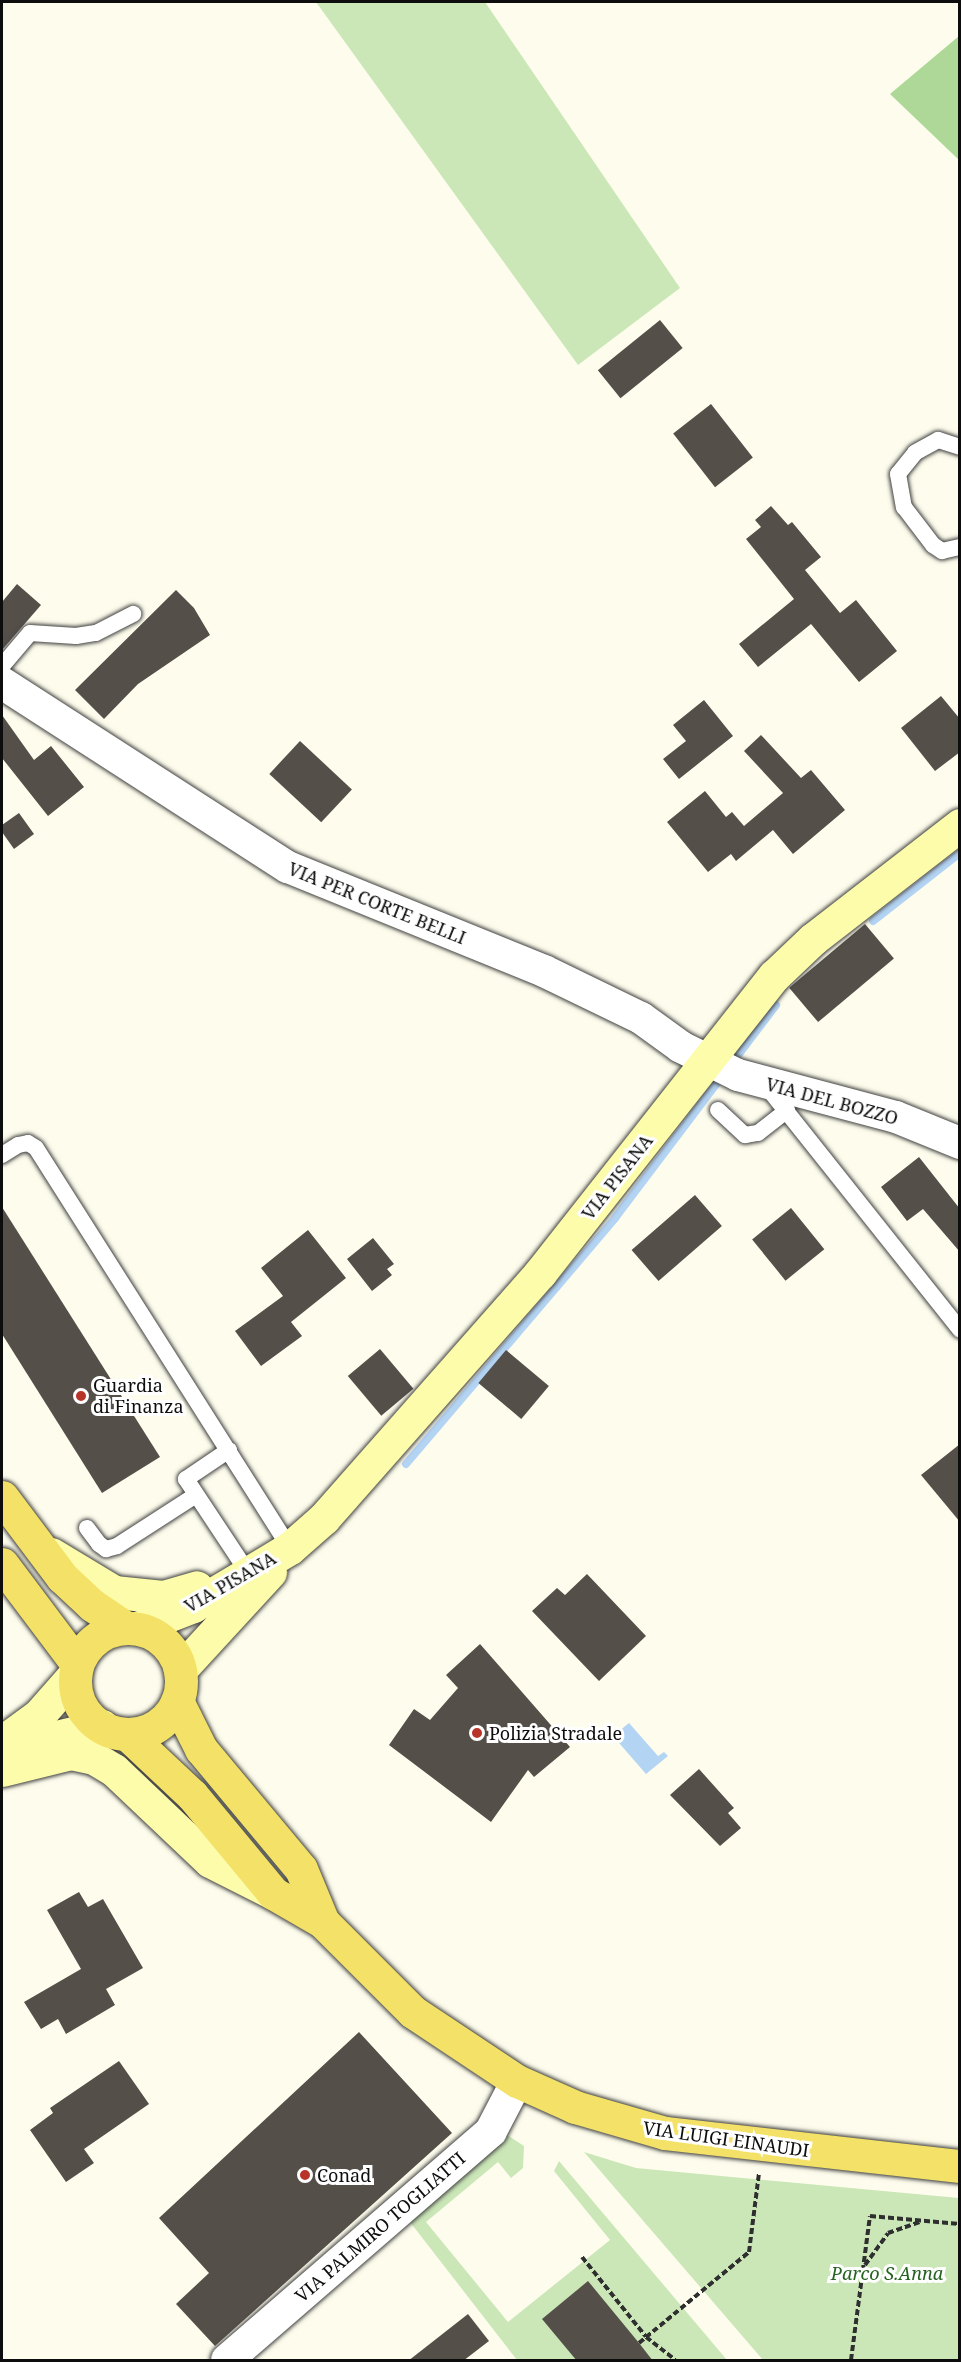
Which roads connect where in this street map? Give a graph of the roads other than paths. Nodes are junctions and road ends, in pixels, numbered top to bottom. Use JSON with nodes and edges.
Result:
{"nodes":[{"id":1,"x":960,"y":447,"type":"edge"},
{"id":2,"x":960,"y":547,"type":"edge"},
{"id":3,"x":133,"y":614,"type":"dead end"},
{"id":4,"x":2,"y":666,"type":"edge"},
{"id":5,"x":2,"y":683,"type":"edge"},
{"id":6,"x":960,"y":825,"type":"edge"},
{"id":7,"x":731,"y":1071,"type":"junction"},
{"id":8,"x":718,"y":1110,"type":"dead end"},
{"id":9,"x":787,"y":1110,"type":"junction"},
{"id":10,"x":960,"y":1143,"type":"edge"},
{"id":11,"x":2,"y":1155,"type":"edge"},
{"id":12,"x":960,"y":1330,"type":"edge"},
{"id":13,"x":229,"y":1450,"type":"junction"},
{"id":14,"x":196,"y":1495,"type":"junction"},
{"id":15,"x":2,"y":1497,"type":"edge"},
{"id":16,"x":87,"y":1528,"type":"dead end"},
{"id":17,"x":39,"y":1546,"type":"junction"},
{"id":18,"x":290,"y":1548,"type":"junction"},
{"id":19,"x":2,"y":1564,"type":"edge"},
{"id":20,"x":247,"y":1571,"type":"junction"},
{"id":21,"x":130,"y":1627,"type":"junction"},
{"id":22,"x":76,"y":1669,"type":"junction"},
{"id":23,"x":178,"y":1685,"type":"junction"},
{"id":24,"x":115,"y":1730,"type":"junction"},
{"id":25,"x":2,"y":1742,"type":"edge"},
{"id":26,"x":2,"y":1760,"type":"edge"},
{"id":27,"x":2,"y":1770,"type":"edge"},
{"id":28,"x":273,"y":1893,"type":"junction"},
{"id":29,"x":323,"y":1922,"type":"junction"},
{"id":30,"x":517,"y":2081,"type":"junction"},
{"id":31,"x":960,"y":2166,"type":"edge"},
{"id":32,"x":227,"y":2361,"type":"edge"}],
"edges":[{"from":1,"to":2,"type":"lane"},
{"from":3,"to":4,"type":"lane"},
{"from":5,"to":7,"type":"street","name":"VIA PER CORTE BELLI"},
{"from":6,"to":7,"type":"main road","name":"VIA PISANA"},
{"from":7,"to":9,"type":"lane"},
{"from":7,"to":10,"type":"street","name":"VIA DEL BOZZO"},
{"from":7,"to":18,"type":"main road","name":"VIA PISANA"},
{"from":8,"to":9,"type":"lane"},
{"from":9,"to":12,"type":"lane"},
{"from":11,"to":13,"type":"lane"},
{"from":13,"to":14,"type":"lane"},
{"from":13,"to":18,"type":"lane"},
{"from":14,"to":16,"type":"lane"},
{"from":14,"to":20,"type":"lane"},
{"from":15,"to":17,"type":"main road"},
{"from":17,"to":20,"type":"main road"},
{"from":17,"to":21,"type":"main road"},
{"from":18,"to":20,"type":"main road","name":"VIA PISANA"},
{"from":18,"to":23,"type":"main road","name":"VIA PISANA"},
{"from":19,"to":22,"type":"main road"},
{"from":20,"to":21,"type":"main road","name":"VIA PISANA"},
{"from":21,"to":22,"type":"main road","name":"VIA PISANA"},
{"from":21,"to":23,"type":"main road"},
{"from":22,"to":24,"type":"main road"},
{"from":22,"to":25,"type":"main road","name":"VIA PISANA"},
{"from":23,"to":24,"type":"main road","name":"VIA PISANA"},
{"from":23,"to":29,"type":"main road","name":"VIA LUIGI EINAUDI"},
{"from":24,"to":26,"type":"main road","name":"VIA PISANA"},
{"from":24,"to":28,"type":"main road"},
{"from":27,"to":28,"type":"main road"},
{"from":28,"to":29,"type":"main road"},
{"from":29,"to":30,"type":"main road","name":"VIA LUIGI EINAUDI"},
{"from":30,"to":31,"type":"main road","name":"VIA LUIGI EINAUDI"},
{"from":30,"to":32,"type":"street","name":"VIA PALMIRO TOGLIATTI"}]}
